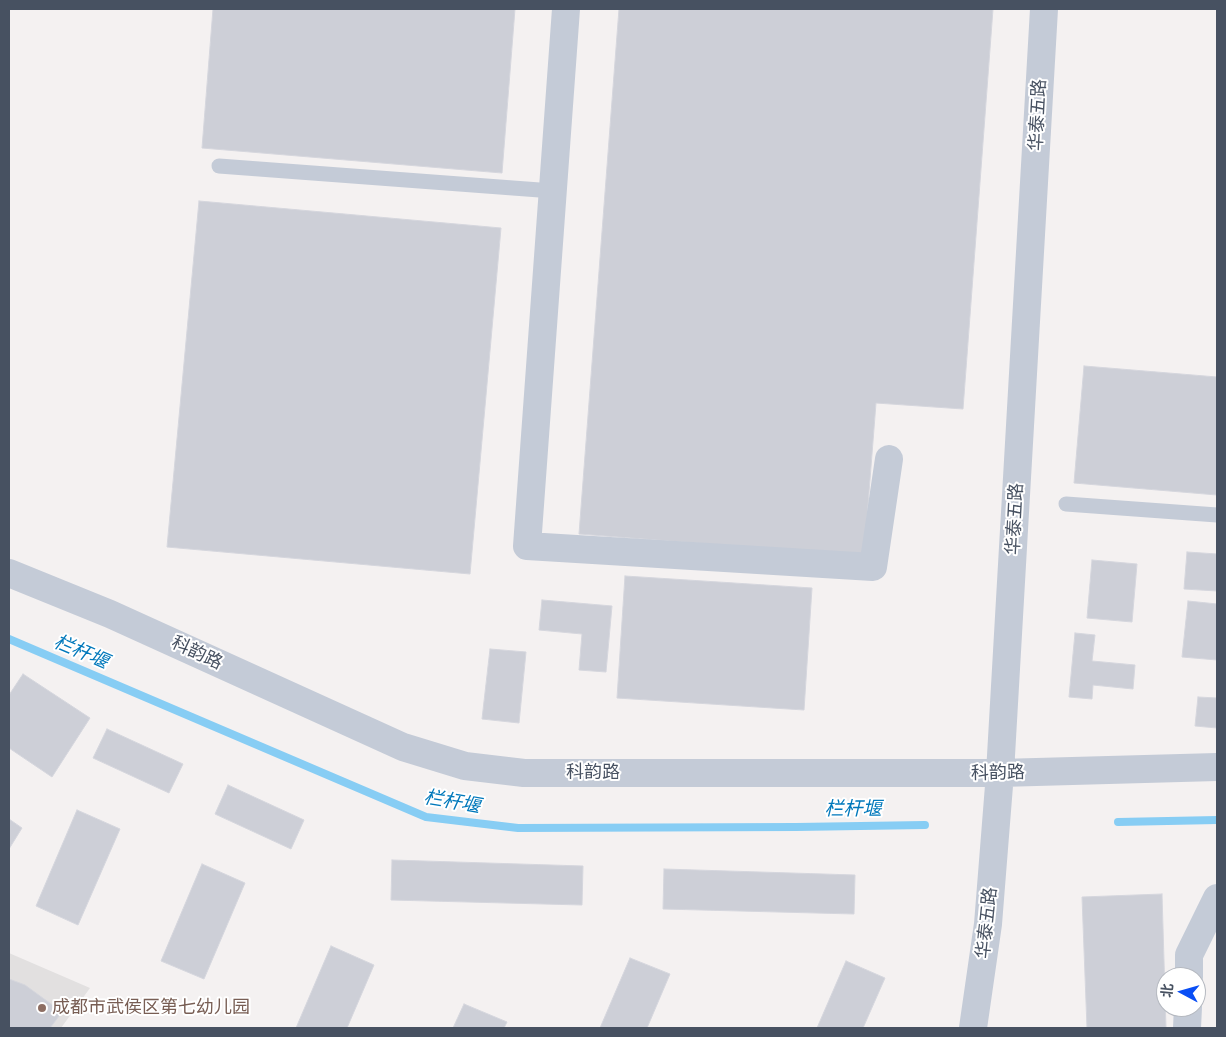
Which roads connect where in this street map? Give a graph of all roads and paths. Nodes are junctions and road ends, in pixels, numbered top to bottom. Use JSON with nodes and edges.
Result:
{"nodes":[{"id":1,"x":566,"y":9,"type":"edge"},
{"id":2,"x":1044,"y":9,"type":"edge"},
{"id":3,"x":219,"y":166,"type":"dead end"},
{"id":4,"x":553,"y":191,"type":"junction"},
{"id":5,"x":890,"y":459,"type":"dead end"},
{"id":6,"x":1066,"y":504,"type":"dead end"},
{"id":7,"x":1217,"y":515,"type":"edge"},
{"id":8,"x":9,"y":573,"type":"edge"},
{"id":9,"x":1217,"y":766,"type":"edge"},
{"id":10,"x":1000,"y":773,"type":"junction"},
{"id":11,"x":1217,"y":898,"type":"edge"},
{"id":12,"x":1188,"y":967,"type":"edge"},
{"id":13,"x":973,"y":1028,"type":"edge"}],
"edges":[{"from":1,"to":4,"type":"street"},
{"from":2,"to":10,"type":"street","name":"华泰五路"},
{"from":3,"to":4,"type":"lane"},
{"from":4,"to":5,"type":"street"},
{"from":6,"to":7,"type":"lane"},
{"from":8,"to":10,"type":"street","name":"科韵路"},
{"from":9,"to":10,"type":"street","name":"科韵路"},
{"from":10,"to":13,"type":"street","name":"华泰五路"},
{"from":11,"to":12,"type":"street"}]}
